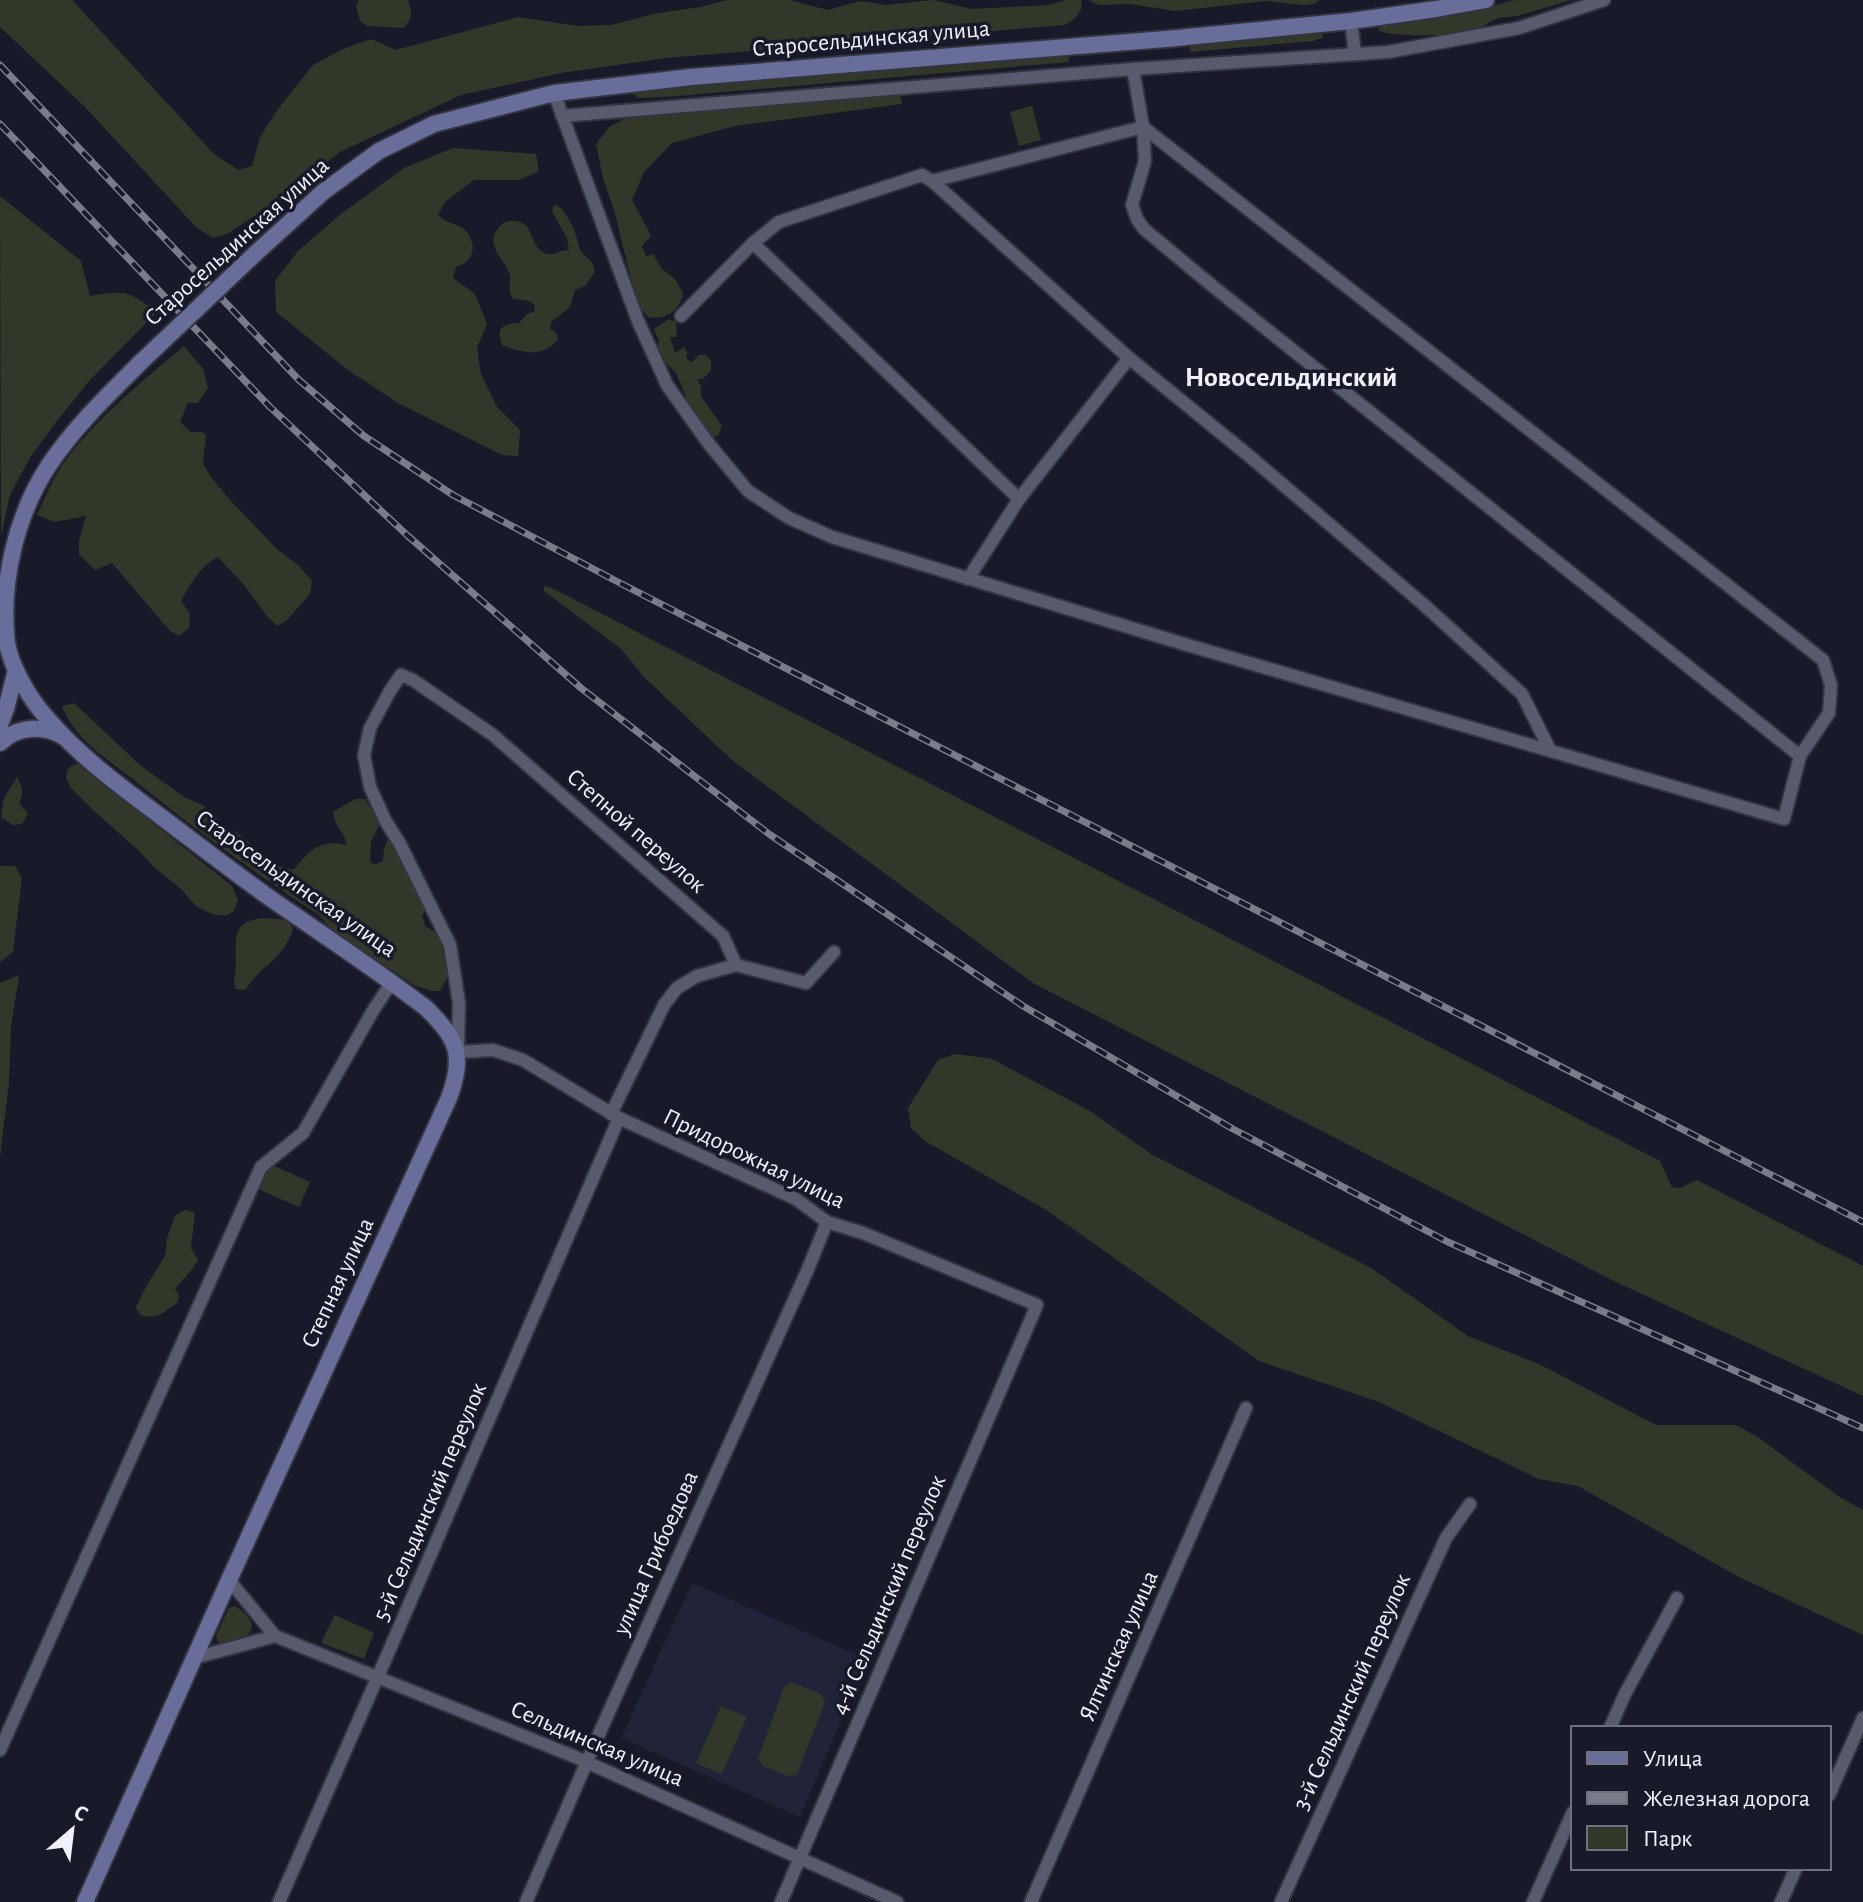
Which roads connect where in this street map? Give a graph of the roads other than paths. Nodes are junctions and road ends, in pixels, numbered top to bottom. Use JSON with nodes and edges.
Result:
{"nodes":[{"id":1,"x":1486,"y":0,"type":"edge"},
{"id":2,"x":1604,"y":0,"type":"edge"},
{"id":3,"x":1351,"y":21,"type":"junction"},
{"id":4,"x":1355,"y":54,"type":"junction"},
{"id":5,"x":1133,"y":69,"type":"junction"},
{"id":6,"x":554,"y":93,"type":"junction"},
{"id":7,"x":562,"y":116,"type":"junction"},
{"id":8,"x":1143,"y":127,"type":"junction"},
{"id":9,"x":932,"y":181,"type":"junction"},
{"id":10,"x":753,"y":243,"type":"junction"},
{"id":11,"x":681,"y":316,"type":"dead end"},
{"id":12,"x":1129,"y":358,"type":"junction"},
{"id":13,"x":1019,"y":499,"type":"junction"},
{"id":14,"x":968,"y":579,"type":"junction"},
{"id":15,"x":16,"y":670,"type":"junction"},
{"id":16,"x":401,"y":675,"type":"joint"},
{"id":17,"x":0,"y":725,"type":"edge"},
{"id":18,"x":66,"y":739,"type":"junction"},
{"id":19,"x":0,"y":743,"type":"edge"},
{"id":20,"x":1550,"y":750,"type":"junction"},
{"id":21,"x":1800,"y":756,"type":"junction"},
{"id":22,"x":834,"y":952,"type":"dead end"},
{"id":23,"x":736,"y":965,"type":"junction"},
{"id":24,"x":392,"y":982,"type":"junction"},
{"id":25,"x":458,"y":1052,"type":"junction"},
{"id":26,"x":615,"y":1116,"type":"junction"},
{"id":27,"x":827,"y":1222,"type":"junction"},
{"id":28,"x":1037,"y":1305,"type":"joint"},
{"id":29,"x":1246,"y":1408,"type":"dead end"},
{"id":30,"x":1470,"y":1504,"type":"dead end"},
{"id":31,"x":229,"y":1580,"type":"junction"},
{"id":32,"x":1677,"y":1598,"type":"dead end"},
{"id":33,"x":275,"y":1636,"type":"junction"},
{"id":34,"x":194,"y":1658,"type":"junction"},
{"id":35,"x":378,"y":1677,"type":"junction"},
{"id":36,"x":1863,"y":1718,"type":"edge"},
{"id":37,"x":1611,"y":1726,"type":"edge"},
{"id":38,"x":0,"y":1750,"type":"edge"},
{"id":39,"x":587,"y":1762,"type":"junction"},
{"id":40,"x":1831,"y":1790,"type":"edge"},
{"id":41,"x":1571,"y":1816,"type":"edge"},
{"id":42,"x":800,"y":1859,"type":"junction"},
{"id":43,"x":1795,"y":1870,"type":"edge"},
{"id":44,"x":85,"y":1902,"type":"edge"},
{"id":45,"x":279,"y":1902,"type":"edge"},
{"id":46,"x":526,"y":1902,"type":"edge"},
{"id":47,"x":781,"y":1902,"type":"edge"},
{"id":48,"x":897,"y":1902,"type":"edge"},
{"id":49,"x":1031,"y":1902,"type":"edge"},
{"id":50,"x":1281,"y":1902,"type":"edge"},
{"id":51,"x":1533,"y":1902,"type":"edge"},
{"id":52,"x":1781,"y":1902,"type":"edge"}],
"edges":[{"from":1,"to":3,"type":"main road","name":"Старосельдинская улица"},
{"from":2,"to":4,"type":"street"},
{"from":3,"to":4,"type":"street"},
{"from":3,"to":6,"type":"main road","name":"Старосельдинская улица"},
{"from":4,"to":5,"type":"street"},
{"from":5,"to":7,"type":"street"},
{"from":5,"to":8,"type":"street"},
{"from":6,"to":7,"type":"street"},
{"from":6,"to":15,"type":"main road","name":"Старосельдинская улица","bridge":true},
{"from":7,"to":14,"type":"street"},
{"from":8,"to":9,"type":"street"},
{"from":8,"to":21,"type":"street"},
{"from":8,"to":21,"type":"street"},
{"from":9,"to":10,"type":"street"},
{"from":9,"to":12,"type":"street"},
{"from":10,"to":11,"type":"street"},
{"from":10,"to":13,"type":"street"},
{"from":12,"to":13,"type":"street"},
{"from":12,"to":20,"type":"street"},
{"from":13,"to":14,"type":"street"},
{"from":14,"to":20,"type":"street"},
{"from":15,"to":17,"type":"main road"},
{"from":15,"to":18,"type":"main road","name":"Старосельдинская улица"},
{"from":16,"to":23,"type":"street","name":"Степной переулок"},
{"from":16,"to":25,"type":"street","name":"Степная улица"},
{"from":18,"to":19,"type":"main road"},
{"from":18,"to":24,"type":"main road","name":"Старосельдинская улица"},
{"from":20,"to":21,"type":"street"},
{"from":22,"to":23,"type":"street"},
{"from":23,"to":26,"type":"street","name":"5-й Сельдинский переулок"},
{"from":24,"to":25,"type":"main road","name":"Старосельдинская улица"},
{"from":24,"to":38,"type":"street"},
{"from":25,"to":26,"type":"street","name":"Придорожная улица"},
{"from":25,"to":31,"type":"main road","name":"Степная улица"},
{"from":26,"to":27,"type":"street","name":"Придорожная улица"},
{"from":26,"to":35,"type":"street","name":"5-й Сельдинский переулок"},
{"from":27,"to":28,"type":"street","name":"Придорожная улица"},
{"from":27,"to":39,"type":"street","name":"улица Грибоедова"},
{"from":28,"to":42,"type":"street","name":"4-й Сельдинский переулок"},
{"from":29,"to":49,"type":"street","name":"Ялтинская улица"},
{"from":30,"to":50,"type":"street","name":"3-й Сельдинский переулок"},
{"from":31,"to":33,"type":"street","name":"Сельдинская улица"},
{"from":31,"to":34,"type":"main road","name":"Степная улица"},
{"from":32,"to":37,"type":"street"},
{"from":33,"to":34,"type":"street"},
{"from":33,"to":35,"type":"street","name":"Сельдинская улица"},
{"from":34,"to":44,"type":"main road","name":"Степная улица"},
{"from":35,"to":39,"type":"street","name":"Сельдинская улица"},
{"from":35,"to":45,"type":"street","name":"5-й Сельдинский переулок"},
{"from":36,"to":40,"type":"street"},
{"from":39,"to":42,"type":"street","name":"Сельдинская улица"},
{"from":39,"to":46,"type":"street","name":"улица Грибоедова"},
{"from":41,"to":51,"type":"street"},
{"from":42,"to":47,"type":"street","name":"4-й Сельдинский переулок"},
{"from":42,"to":48,"type":"street","name":"Сельдинская улица"},
{"from":43,"to":52,"type":"street"}]}
